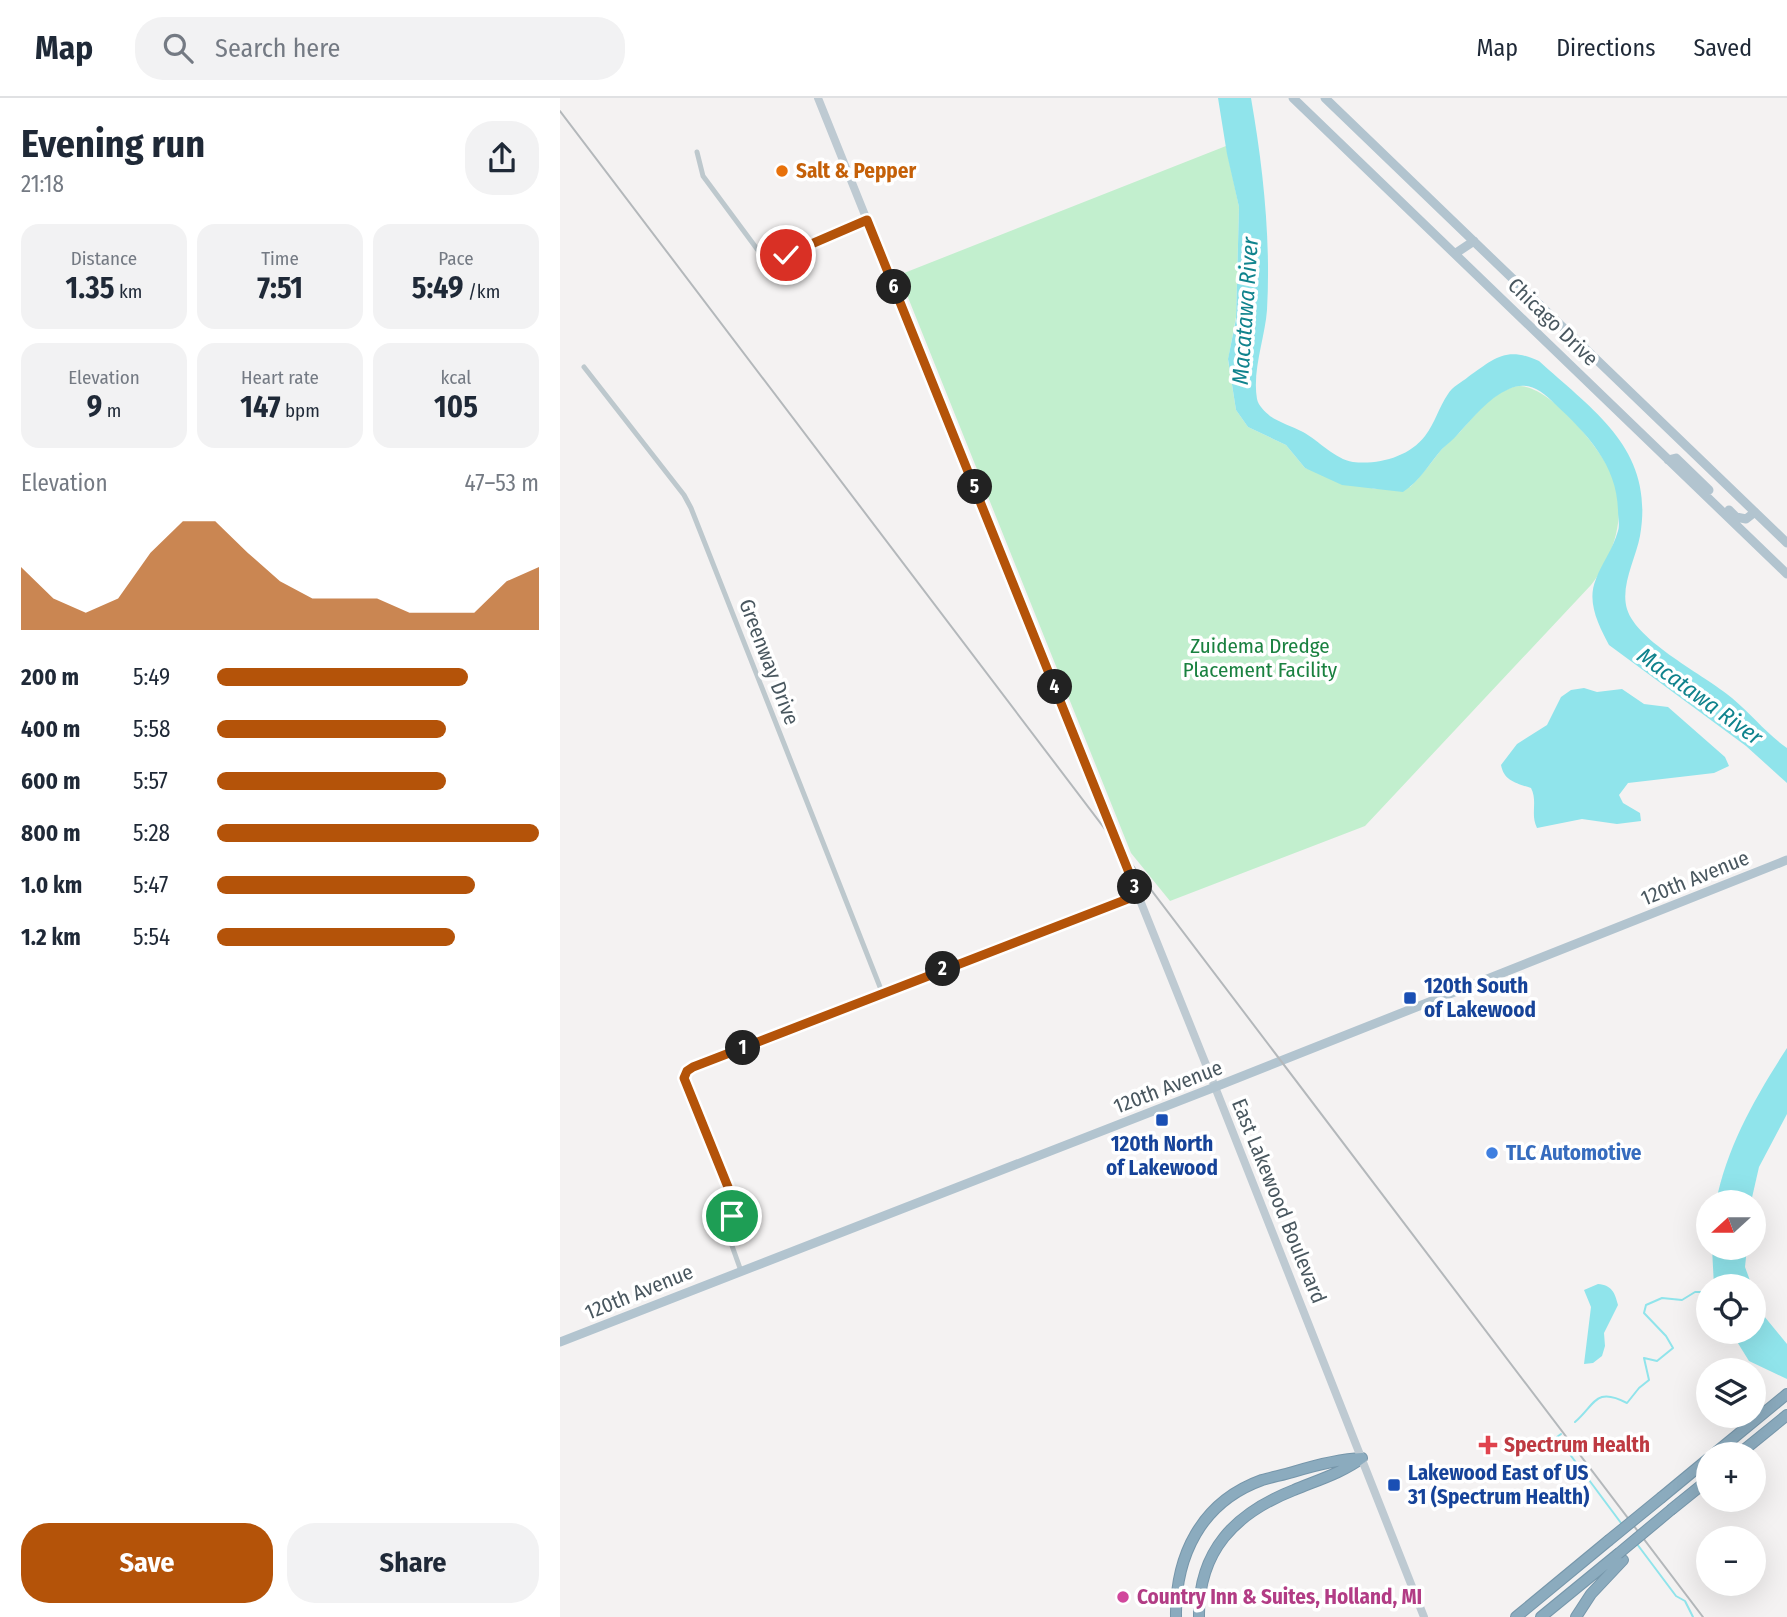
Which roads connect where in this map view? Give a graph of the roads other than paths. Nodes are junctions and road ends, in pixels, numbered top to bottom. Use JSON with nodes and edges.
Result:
{"nodes":[{"id":1,"x":818,"y":98,"type":"edge"},
{"id":2,"x":1293,"y":98,"type":"edge"},
{"id":3,"x":1325,"y":98,"type":"edge"},
{"id":4,"x":697,"y":152,"type":"dead end"},
{"id":5,"x":867,"y":220,"type":"junction"},
{"id":6,"x":1474,"y":241,"type":"junction"},
{"id":7,"x":1456,"y":253,"type":"junction"},
{"id":8,"x":584,"y":367,"type":"dead end"},
{"id":9,"x":1668,"y":460,"type":"junction"},
{"id":10,"x":1755,"y":512,"type":"junction"},
{"id":11,"x":1787,"y":543,"type":"edge"},
{"id":12,"x":1787,"y":574,"type":"edge"},
{"id":13,"x":1787,"y":860,"type":"edge"},
{"id":14,"x":1138,"y":895,"type":"junction"},
{"id":15,"x":882,"y":992,"type":"junction"},
{"id":16,"x":1215,"y":1087,"type":"junction"},
{"id":17,"x":741,"y":1271,"type":"junction"},
{"id":18,"x":560,"y":1342,"type":"edge"},
{"id":19,"x":1786,"y":1395,"type":"edge"},
{"id":20,"x":1787,"y":1415,"type":"edge"},
{"id":21,"x":1729,"y":1442,"type":"edge"},
{"id":22,"x":1754,"y":1442,"type":"edge"},
{"id":23,"x":1362,"y":1458,"type":"junction"},
{"id":24,"x":1696,"y":1469,"type":"edge"},
{"id":25,"x":1696,"y":1490,"type":"edge"},
{"id":26,"x":1620,"y":1557,"type":"junction"},
{"id":27,"x":1175,"y":1617,"type":"edge"},
{"id":28,"x":1199,"y":1617,"type":"edge"},
{"id":29,"x":1424,"y":1617,"type":"edge"},
{"id":30,"x":1516,"y":1617,"type":"edge"},
{"id":31,"x":1541,"y":1617,"type":"edge"},
{"id":32,"x":1576,"y":1617,"type":"edge"}],
"edges":[{"from":1,"to":5,"type":"main road","name":"East Lakewood Boulevard"},
{"from":2,"to":7,"type":"main road","name":"Chicago Drive"},
{"from":3,"to":6,"type":"main road","name":"Chicago Drive"},
{"from":4,"to":5,"type":"street"},
{"from":5,"to":14,"type":"main road","name":"East Lakewood Boulevard"},
{"from":6,"to":7,"type":"main road"},
{"from":6,"to":10,"type":"main road","name":"Chicago Drive"},
{"from":7,"to":9,"type":"main road","name":"Chicago Drive"},
{"from":8,"to":15,"type":"street","name":"Greenway Drive"},
{"from":9,"to":10,"type":"main road"},
{"from":9,"to":12,"type":"main road","name":"Chicago Drive"},
{"from":10,"to":11,"type":"main road","name":"Chicago Drive"},
{"from":13,"to":16,"type":"main road","name":"120th Avenue"},
{"from":14,"to":15,"type":"street"},
{"from":14,"to":16,"type":"main road","name":"East Lakewood Boulevard"},
{"from":15,"to":17,"type":"street"},
{"from":16,"to":17,"type":"main road","name":"120th Avenue"},
{"from":16,"to":23,"type":"main road","name":"East Lakewood Boulevard"},
{"from":17,"to":18,"type":"main road","name":"120th Avenue"},
{"from":19,"to":21,"type":"highway"},
{"from":20,"to":22,"type":"highway"},
{"from":23,"to":27,"type":"highway"},
{"from":23,"to":28,"type":"highway"},
{"from":23,"to":29,"type":"main road","name":"East Lakewood Boulevard"},
{"from":24,"to":30,"type":"highway","bridge":true},
{"from":25,"to":26,"type":"highway","bridge":true},
{"from":26,"to":31,"type":"highway"},
{"from":26,"to":32,"type":"highway"}]}
